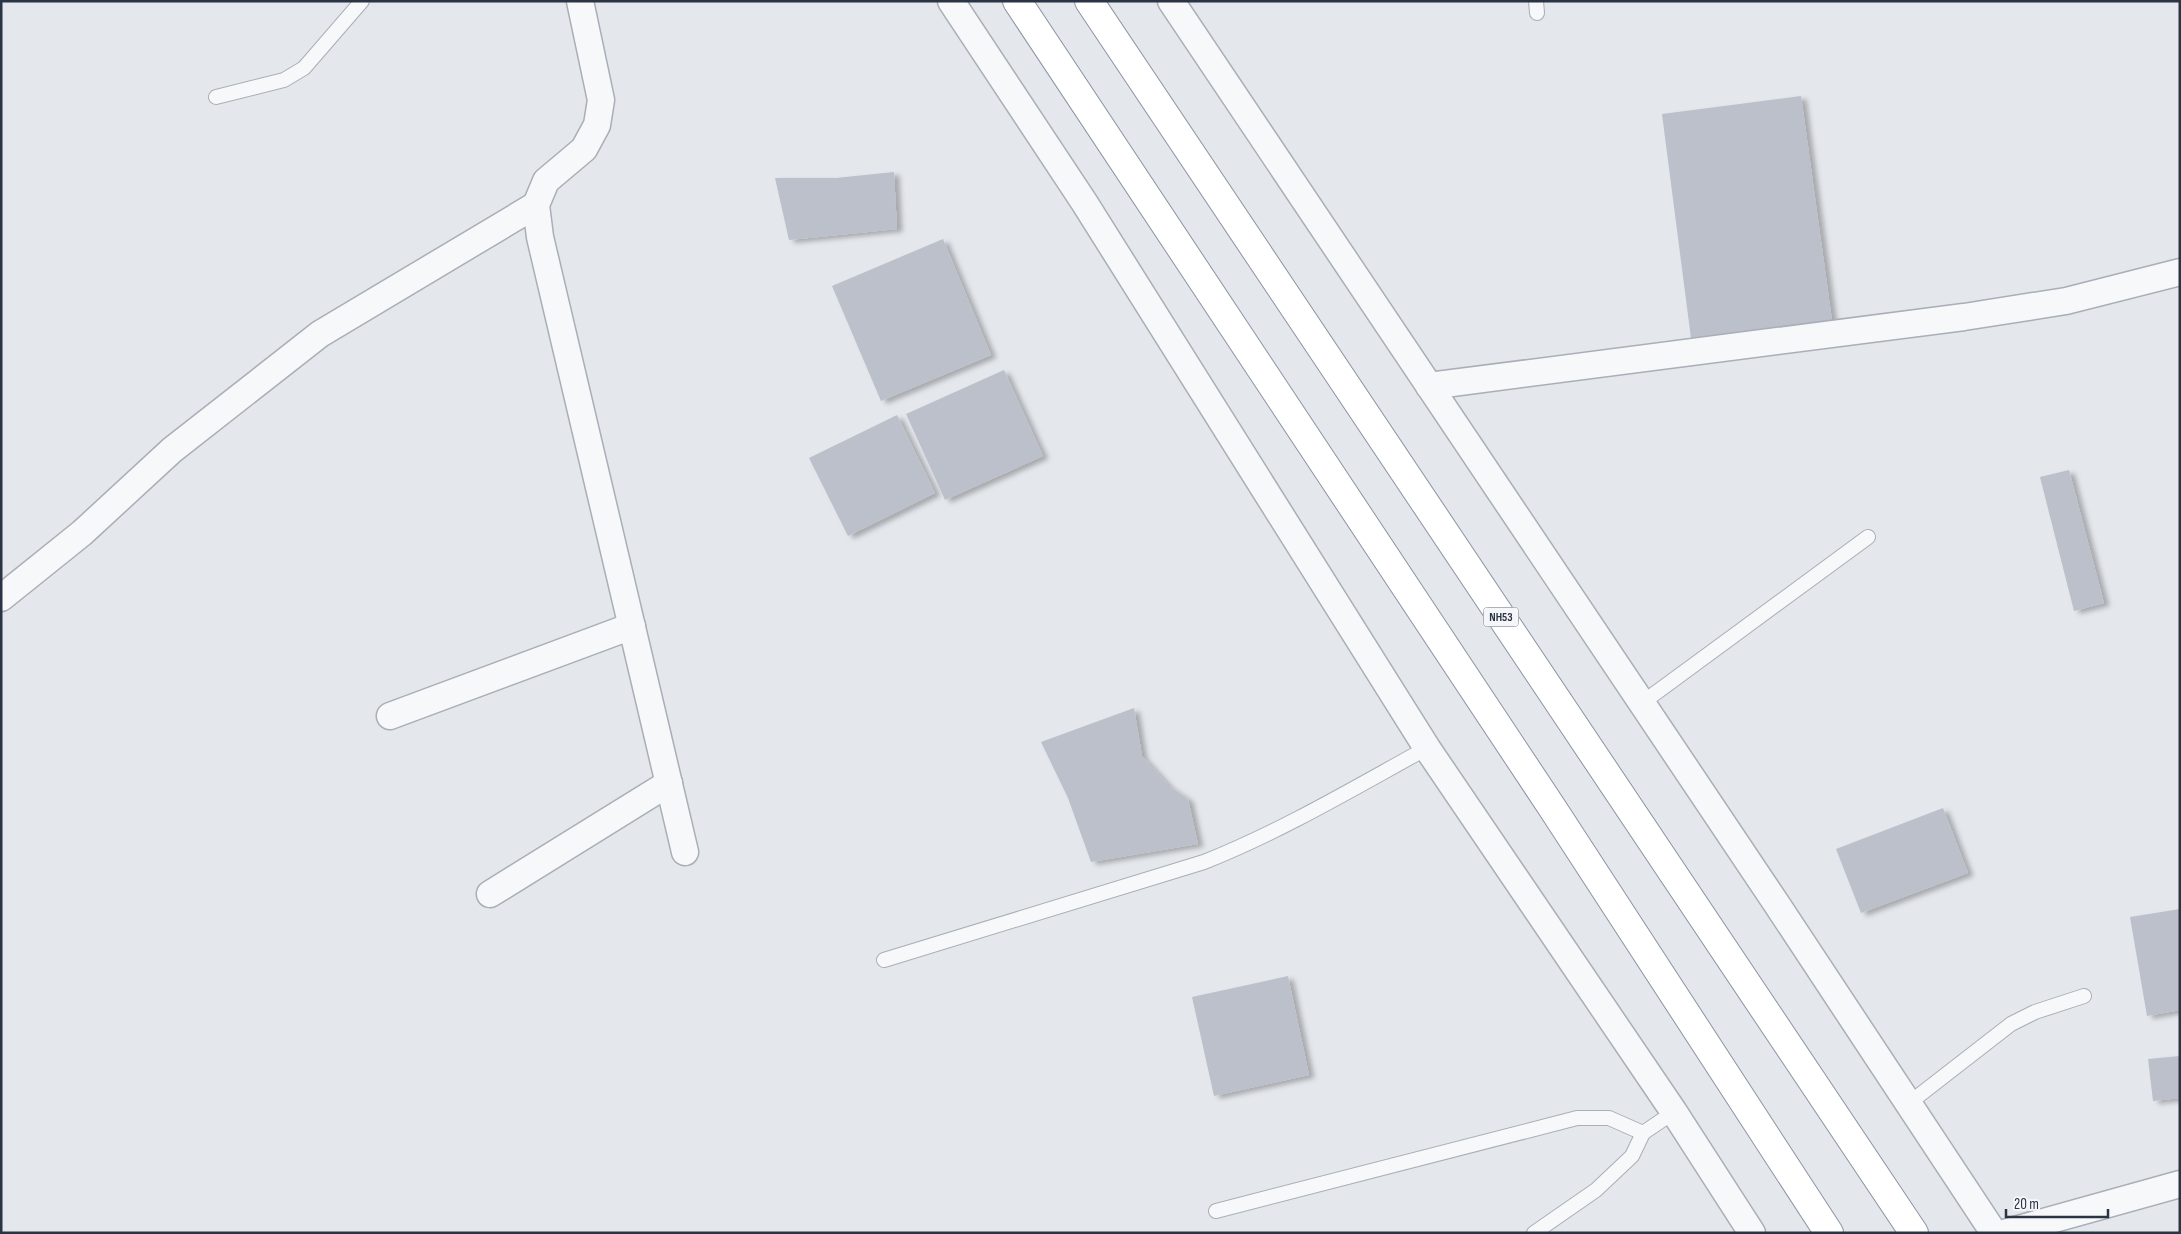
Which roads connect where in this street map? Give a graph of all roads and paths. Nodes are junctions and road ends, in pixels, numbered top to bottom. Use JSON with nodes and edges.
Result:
{"nodes":[{"id":1,"x":362,"y":1,"type":"edge"},
{"id":2,"x":580,"y":1,"type":"edge"},
{"id":3,"x":951,"y":1,"type":"edge"},
{"id":4,"x":1017,"y":1,"type":"edge"},
{"id":5,"x":1089,"y":1,"type":"edge"},
{"id":6,"x":1170,"y":1,"type":"edge"},
{"id":7,"x":216,"y":97,"type":"dead end"},
{"id":8,"x":536,"y":205,"type":"junction"},
{"id":9,"x":2180,"y":272,"type":"edge"},
{"id":10,"x":1428,"y":386,"type":"junction"},
{"id":11,"x":1868,"y":536,"type":"dead end"},
{"id":12,"x":1,"y":598,"type":"edge"},
{"id":13,"x":632,"y":626,"type":"junction"},
{"id":14,"x":1642,"y":703,"type":"junction"},
{"id":15,"x":390,"y":716,"type":"dead end"},
{"id":16,"x":1427,"y":748,"type":"junction"},
{"id":17,"x":669,"y":783,"type":"junction"},
{"id":18,"x":685,"y":852,"type":"dead end"},
{"id":19,"x":490,"y":894,"type":"dead end"},
{"id":20,"x":884,"y":960,"type":"dead end"},
{"id":21,"x":2084,"y":996,"type":"dead end"},
{"id":22,"x":1908,"y":1104,"type":"junction"},
{"id":23,"x":1674,"y":1112,"type":"junction"},
{"id":24,"x":1643,"y":1133,"type":"junction"},
{"id":25,"x":2180,"y":1184,"type":"edge"},
{"id":26,"x":1216,"y":1211,"type":"dead end"},
{"id":27,"x":1534,"y":1233,"type":"edge"},
{"id":28,"x":1752,"y":1233,"type":"edge"},
{"id":29,"x":1829,"y":1233,"type":"edge"},
{"id":30,"x":1914,"y":1233,"type":"edge"},
{"id":31,"x":1994,"y":1233,"type":"edge"},
{"id":32,"x":2004,"y":1233,"type":"edge"}],
"edges":[{"from":1,"to":7,"type":"lane"},
{"from":2,"to":8,"type":"street"},
{"from":3,"to":16,"type":"street"},
{"from":4,"to":29,"type":"highway"},
{"from":5,"to":30,"type":"highway","number":"NH53"},
{"from":6,"to":10,"type":"street"},
{"from":8,"to":12,"type":"street"},
{"from":8,"to":13,"type":"street"},
{"from":9,"to":10,"type":"street"},
{"from":10,"to":14,"type":"street"},
{"from":11,"to":14,"type":"lane"},
{"from":13,"to":15,"type":"street"},
{"from":13,"to":17,"type":"street"},
{"from":14,"to":22,"type":"street"},
{"from":16,"to":20,"type":"lane"},
{"from":16,"to":23,"type":"street"},
{"from":17,"to":18,"type":"street"},
{"from":17,"to":19,"type":"street"},
{"from":21,"to":22,"type":"lane"},
{"from":22,"to":31,"type":"street"},
{"from":23,"to":24,"type":"lane"},
{"from":23,"to":28,"type":"street"},
{"from":24,"to":26,"type":"lane"},
{"from":24,"to":27,"type":"lane"},
{"from":25,"to":32,"type":"street"}]}
